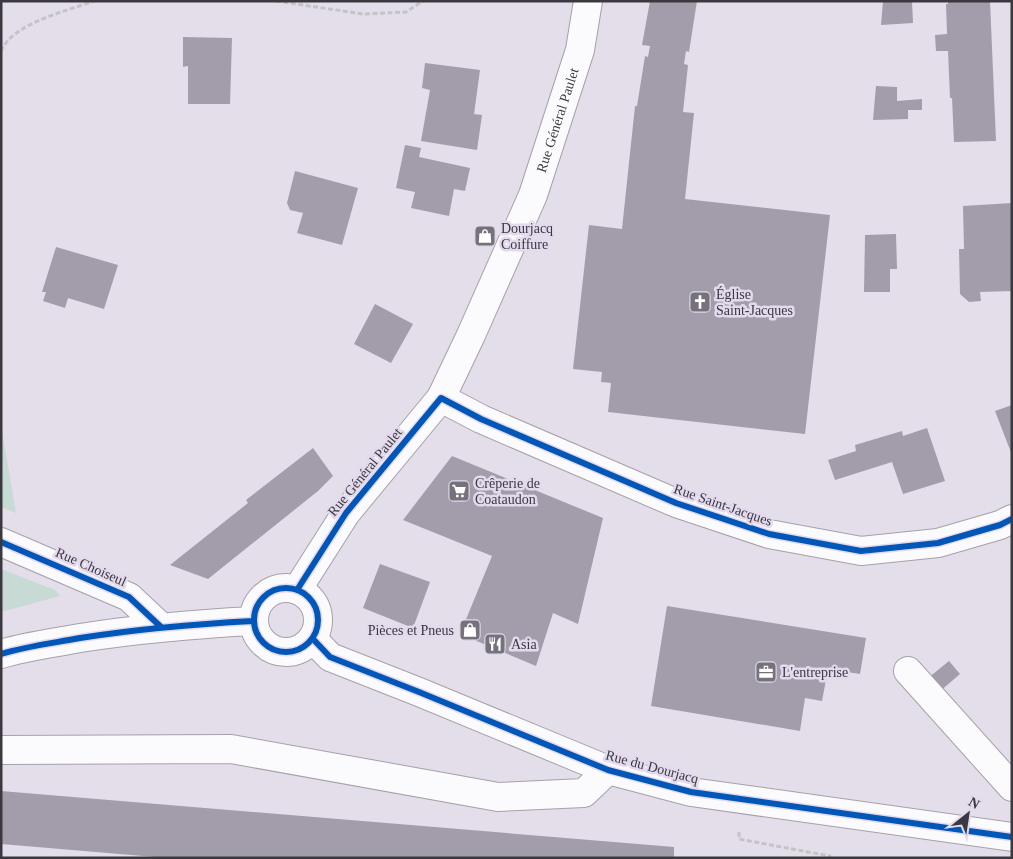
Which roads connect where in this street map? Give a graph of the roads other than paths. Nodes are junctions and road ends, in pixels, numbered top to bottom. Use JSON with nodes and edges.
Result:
{"nodes":[{"id":1,"x":588,"y":1,"type":"edge"},
{"id":2,"x":441,"y":398,"type":"junction"},
{"id":3,"x":1012,"y":519,"type":"edge"},
{"id":4,"x":1,"y":542,"type":"edge"},
{"id":5,"x":297,"y":590,"type":"junction"},
{"id":6,"x":253,"y":621,"type":"junction"},
{"id":7,"x":162,"y":627,"type":"junction"},
{"id":8,"x":313,"y":639,"type":"junction"},
{"id":9,"x":1,"y":654,"type":"edge"},
{"id":10,"x":908,"y":671,"type":"dead end"},
{"id":11,"x":1,"y":750,"type":"edge"},
{"id":12,"x":608,"y":770,"type":"junction"},
{"id":13,"x":1012,"y":787,"type":"edge"},
{"id":14,"x":1012,"y":837,"type":"edge"}],
"edges":[{"from":1,"to":2,"type":"street","name":"Rue Général Paulet"},
{"from":2,"to":3,"type":"street","name":"Rue Saint-Jacques"},
{"from":2,"to":5,"type":"street","name":"Rue Général Paulet"},
{"from":4,"to":7,"type":"street","name":"Rue Choiseul"},
{"from":5,"to":6,"type":"street"},
{"from":5,"to":8,"type":"street"},
{"from":6,"to":7,"type":"street"},
{"from":6,"to":8,"type":"street"},
{"from":7,"to":9,"type":"street"},
{"from":8,"to":12,"type":"street","name":"Rue du Dourjacq"},
{"from":10,"to":13,"type":"street"},
{"from":11,"to":12,"type":"street"},
{"from":12,"to":14,"type":"street","name":"Rue du Dourjacq"}]}
